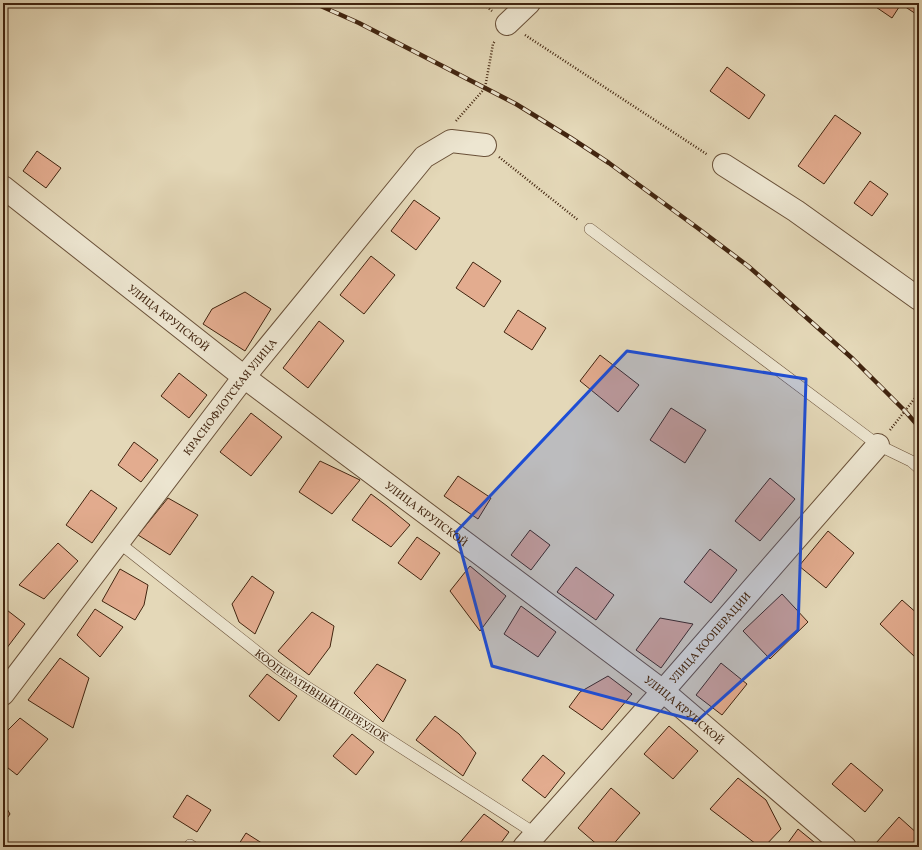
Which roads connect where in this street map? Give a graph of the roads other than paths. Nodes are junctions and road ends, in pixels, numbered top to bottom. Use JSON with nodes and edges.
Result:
{"nodes":[{"id":1,"x":529,"y":3,"type":"edge"},
{"id":2,"x":507,"y":24,"type":"road end"},
{"id":3,"x":485,"y":145,"type":"road end"},
{"id":4,"x":724,"y":165,"type":"road end"},
{"id":5,"x":3,"y":187,"type":"edge"},
{"id":6,"x":590,"y":229,"type":"road end"},
{"id":7,"x":919,"y":299,"type":"edge"},
{"id":8,"x":244,"y":377,"type":"junction"},
{"id":9,"x":878,"y":445,"type":"junction"},
{"id":10,"x":919,"y":468,"type":"edge"},
{"id":11,"x":118,"y":542,"type":"junction"},
{"id":12,"x":663,"y":691,"type":"junction"},
{"id":13,"x":3,"y":694,"type":"edge"},
{"id":14,"x":530,"y":840,"type":"edge"},
{"id":15,"x":845,"y":847,"type":"edge"}],
"edges":[{"from":1,"to":2,"type":"street"},
{"from":3,"to":8,"type":"street","name":"КРАСНОФЛОТСКАЯ УЛИЦА"},
{"from":4,"to":7,"type":"street"},
{"from":5,"to":8,"type":"street","name":"УЛИЦА КРУПСКОЙ"},
{"from":6,"to":9,"type":"lane"},
{"from":8,"to":11,"type":"street","name":"КРАСНОФЛОТСКАЯ УЛИЦА"},
{"from":8,"to":12,"type":"street","name":"УЛИЦА КРУПСКОЙ"},
{"from":9,"to":10,"type":"lane"},
{"from":9,"to":12,"type":"street","name":"УЛИЦА КООПЕРАЦИИ"},
{"from":11,"to":13,"type":"street","name":"КРАСНОФЛОТСКАЯ УЛИЦА"},
{"from":11,"to":14,"type":"lane","name":"КООПЕРАТИВНЫЙ ПЕРЕУЛОК"},
{"from":12,"to":14,"type":"street","name":"УЛИЦА КООПЕРАЦИИ"},
{"from":12,"to":15,"type":"street","name":"УЛИЦА КРУПСКОЙ"}]}
